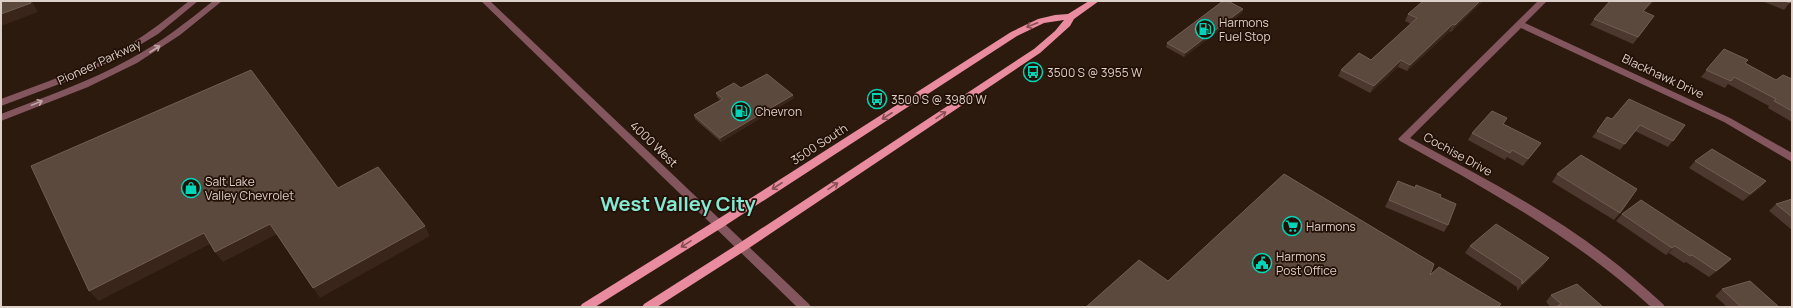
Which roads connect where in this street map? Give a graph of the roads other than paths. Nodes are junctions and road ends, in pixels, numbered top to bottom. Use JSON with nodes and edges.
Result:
{"nodes":[{"id":1,"x":194,"y":1,"type":"edge"},
{"id":2,"x":218,"y":1,"type":"edge"},
{"id":3,"x":485,"y":1,"type":"edge"},
{"id":4,"x":1095,"y":1,"type":"edge"},
{"id":5,"x":1543,"y":1,"type":"edge"},
{"id":6,"x":1070,"y":17,"type":"junction"},
{"id":7,"x":1519,"y":24,"type":"junction"},
{"id":8,"x":1,"y":103,"type":"edge"},
{"id":9,"x":1,"y":118,"type":"edge"},
{"id":10,"x":1792,"y":158,"type":"edge"},
{"id":11,"x":719,"y":224,"type":"junction"},
{"id":12,"x":742,"y":247,"type":"junction"},
{"id":13,"x":586,"y":307,"type":"edge"},
{"id":14,"x":648,"y":307,"type":"edge"},
{"id":15,"x":805,"y":307,"type":"edge"},
{"id":16,"x":1659,"y":307,"type":"edge"}],
"edges":[{"from":1,"to":8,"type":"street","name":"Pioneer Parkway"},
{"from":9,"to":2,"type":"street","name":"Pioneer Parkway","one_way":true},
{"from":3,"to":11,"type":"street","name":"4000 West"},
{"from":4,"to":6,"type":"main road","name":"3500 South"},
{"from":5,"to":7,"type":"street","name":"Cochise Drive"},
{"from":6,"to":11,"type":"main road","name":"3500 South","one_way":true},
{"from":12,"to":6,"type":"main road","name":"3500 South","one_way":true},
{"from":7,"to":10,"type":"street","name":"Blackhawk Drive"},
{"from":7,"to":16,"type":"street","name":"Cochise Drive"},
{"from":11,"to":12,"type":"street","name":"4000 West"},
{"from":11,"to":13,"type":"main road","name":"3500 South","one_way":true},
{"from":12,"to":14,"type":"main road","name":"3500 South"},
{"from":12,"to":15,"type":"street","name":"4000 West"}]}
